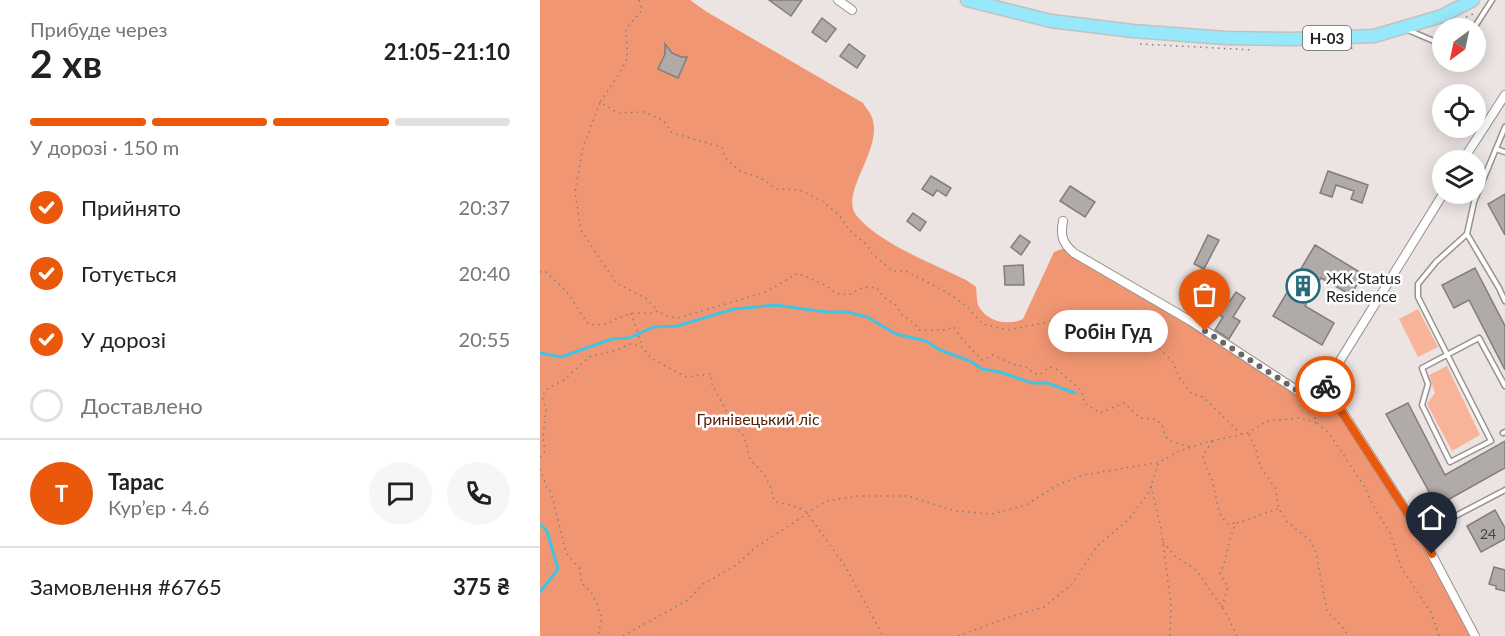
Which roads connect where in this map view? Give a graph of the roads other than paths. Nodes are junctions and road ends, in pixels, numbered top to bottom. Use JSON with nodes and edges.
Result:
{"nodes":[{"id":1,"x":838,"y":0,"type":"edge"},
{"id":2,"x":968,"y":0,"type":"edge"},
{"id":3,"x":1473,"y":0,"type":"edge"},
{"id":4,"x":1492,"y":0,"type":"edge"},
{"id":5,"x":852,"y":10,"type":"dead end"},
{"id":6,"x":1480,"y":18,"type":"edge"},
{"id":7,"x":1404,"y":28,"type":"junction"},
{"id":8,"x":1432,"y":40,"type":"edge"},
{"id":9,"x":1505,"y":95,"type":"edge"},
{"id":10,"x":1505,"y":127,"type":"edge"},
{"id":11,"x":1496,"y":149,"type":"junction"},
{"id":12,"x":1469,"y":150,"type":"edge"},
{"id":13,"x":1505,"y":152,"type":"edge"},
{"id":14,"x":1437,"y":204,"type":"edge"},
{"id":15,"x":1063,"y":221,"type":"dead end"},
{"id":16,"x":1467,"y":234,"type":"junction"},
{"id":17,"x":1505,"y":301,"type":"edge"},
{"id":18,"x":1446,"y":355,"type":"junction"},
{"id":19,"x":1325,"y":385,"type":"junction"},
{"id":20,"x":1505,"y":386,"type":"edge"},
{"id":21,"x":1505,"y":490,"type":"edge"},
{"id":22,"x":1421,"y":534,"type":"junction"},
{"id":23,"x":1475,"y":636,"type":"edge"}],
"edges":[{"from":1,"to":5,"type":"street"},
{"from":2,"to":7,"type":"main road","number":"Н-03"},
{"from":3,"to":7,"type":"main road","number":"Н-03"},
{"from":4,"to":6,"type":"lane"},
{"from":7,"to":8,"type":"lane"},
{"from":9,"to":12,"type":"street"},
{"from":10,"to":11,"type":"lane"},
{"from":11,"to":13,"type":"lane"},
{"from":11,"to":16,"type":"lane"},
{"from":14,"to":19,"type":"street"},
{"from":15,"to":19,"type":"street"},
{"from":16,"to":17,"type":"lane"},
{"from":16,"to":18,"type":"lane"},
{"from":18,"to":18,"type":"lane"},
{"from":18,"to":20,"type":"lane"},
{"from":19,"to":22,"type":"street"},
{"from":21,"to":22,"type":"lane"},
{"from":22,"to":23,"type":"street"}]}
